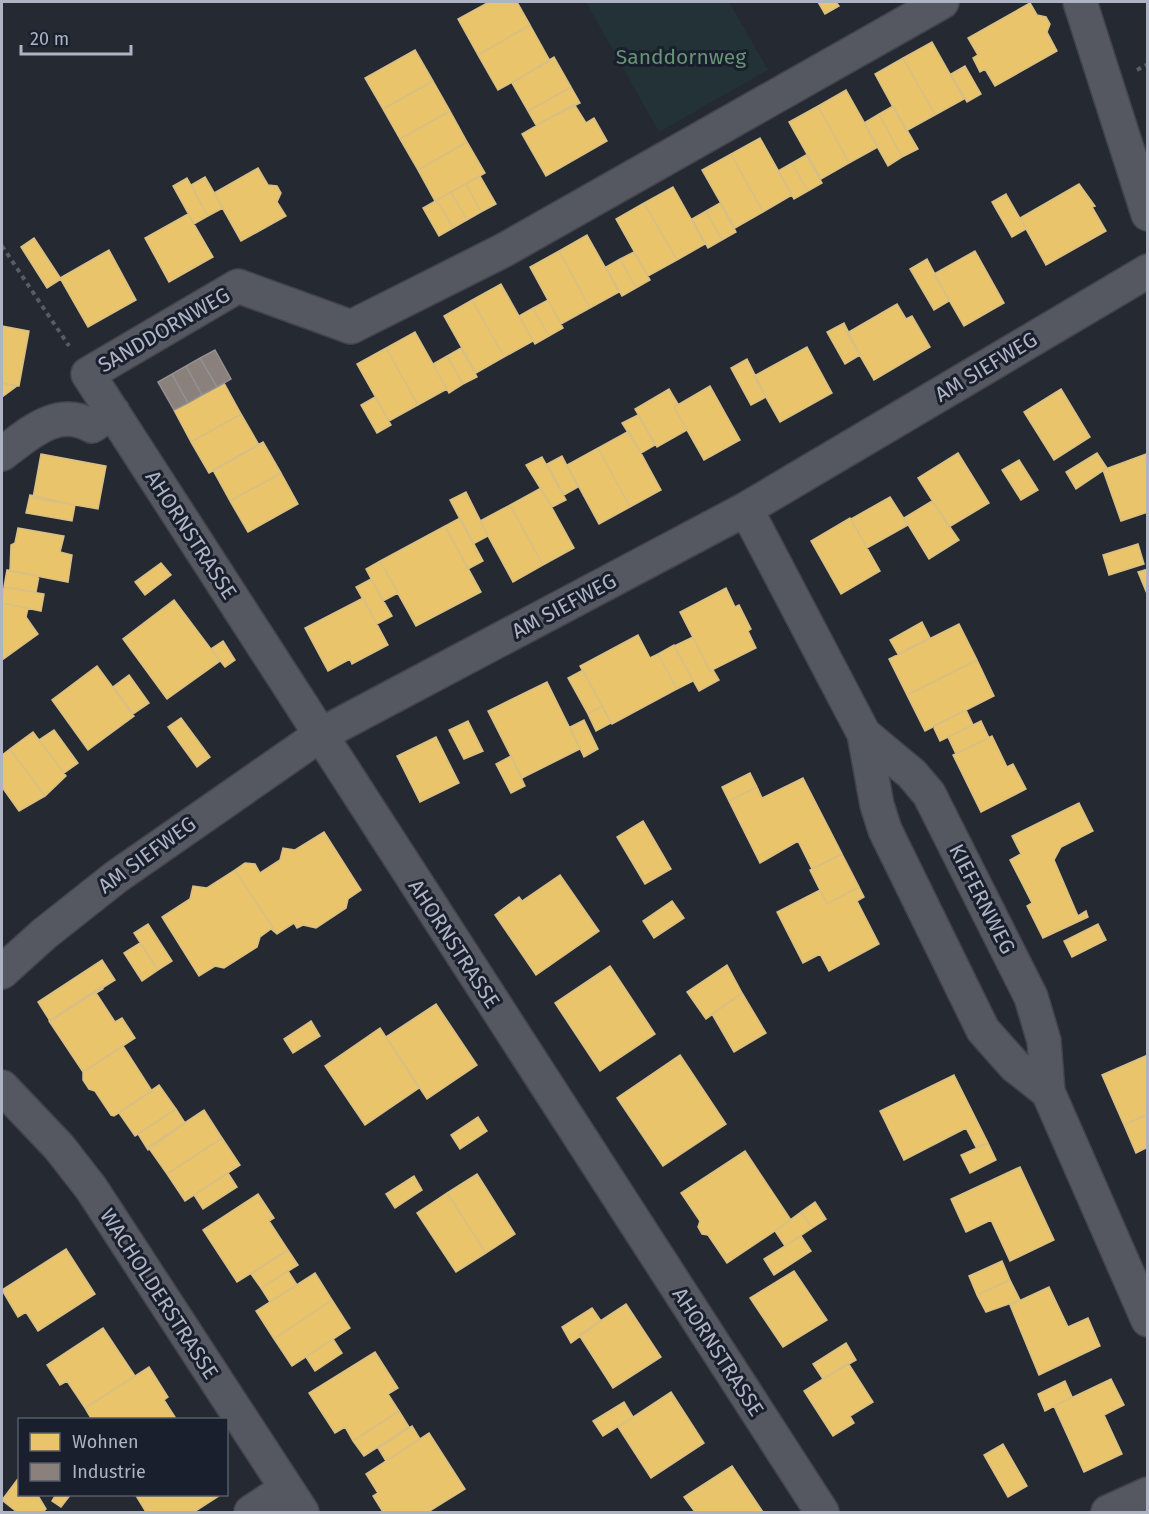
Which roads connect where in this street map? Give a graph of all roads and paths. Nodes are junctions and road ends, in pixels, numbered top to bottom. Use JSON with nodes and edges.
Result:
{"nodes":[{"id":1,"x":942,"y":2,"type":"edge"},
{"id":2,"x":1080,"y":2,"type":"edge"},
{"id":3,"x":1148,"y":214,"type":"edge"},
{"id":4,"x":2,"y":246,"type":"edge"},
{"id":5,"x":1148,"y":271,"type":"edge"},
{"id":6,"x":88,"y":375,"type":"junction"},
{"id":7,"x":113,"y":412,"type":"junction"},
{"id":8,"x":2,"y":454,"type":"edge"},
{"id":9,"x":746,"y":509,"type":"junction"},
{"id":10,"x":864,"y":734,"type":"junction"},
{"id":11,"x":320,"y":735,"type":"junction"},
{"id":12,"x":2,"y":972,"type":"edge"},
{"id":13,"x":2,"y":1087,"type":"edge"},
{"id":14,"x":1048,"y":1092,"type":"junction"},
{"id":15,"x":1148,"y":1320,"type":"edge"},
{"id":16,"x":1148,"y":1494,"type":"edge"},
{"id":17,"x":294,"y":1501,"type":"edge"},
{"id":18,"x":251,"y":1512,"type":"edge"},
{"id":19,"x":822,"y":1512,"type":"edge"},
{"id":20,"x":1108,"y":1512,"type":"edge"}],
"edges":[{"from":1,"to":6,"type":"street","name":"SANDDORNWEG"},
{"from":2,"to":3,"type":"street"},
{"from":4,"to":6,"type":"path"},
{"from":5,"to":9,"type":"street","name":"AM SIEFWEG"},
{"from":6,"to":7,"type":"street","name":"AHORNSTRASSE"},
{"from":7,"to":8,"type":"street"},
{"from":7,"to":11,"type":"street","name":"AHORNSTRASSE"},
{"from":9,"to":10,"type":"street","name":"KIEFERNWEG"},
{"from":9,"to":11,"type":"street","name":"AM SIEFWEG"},
{"from":10,"to":14,"type":"street","name":"KIEFERNWEG"},
{"from":10,"to":14,"type":"street","name":"KIEFERNWEG"},
{"from":11,"to":12,"type":"street","name":"AM SIEFWEG"},
{"from":11,"to":19,"type":"street","name":"AHORNSTRASSE"},
{"from":13,"to":17,"type":"street","name":"WACHOLDERSTRASSE"},
{"from":14,"to":15,"type":"street","name":"KIEFERNWEG"},
{"from":16,"to":20,"type":"street"},
{"from":17,"to":18,"type":"street"}]}
